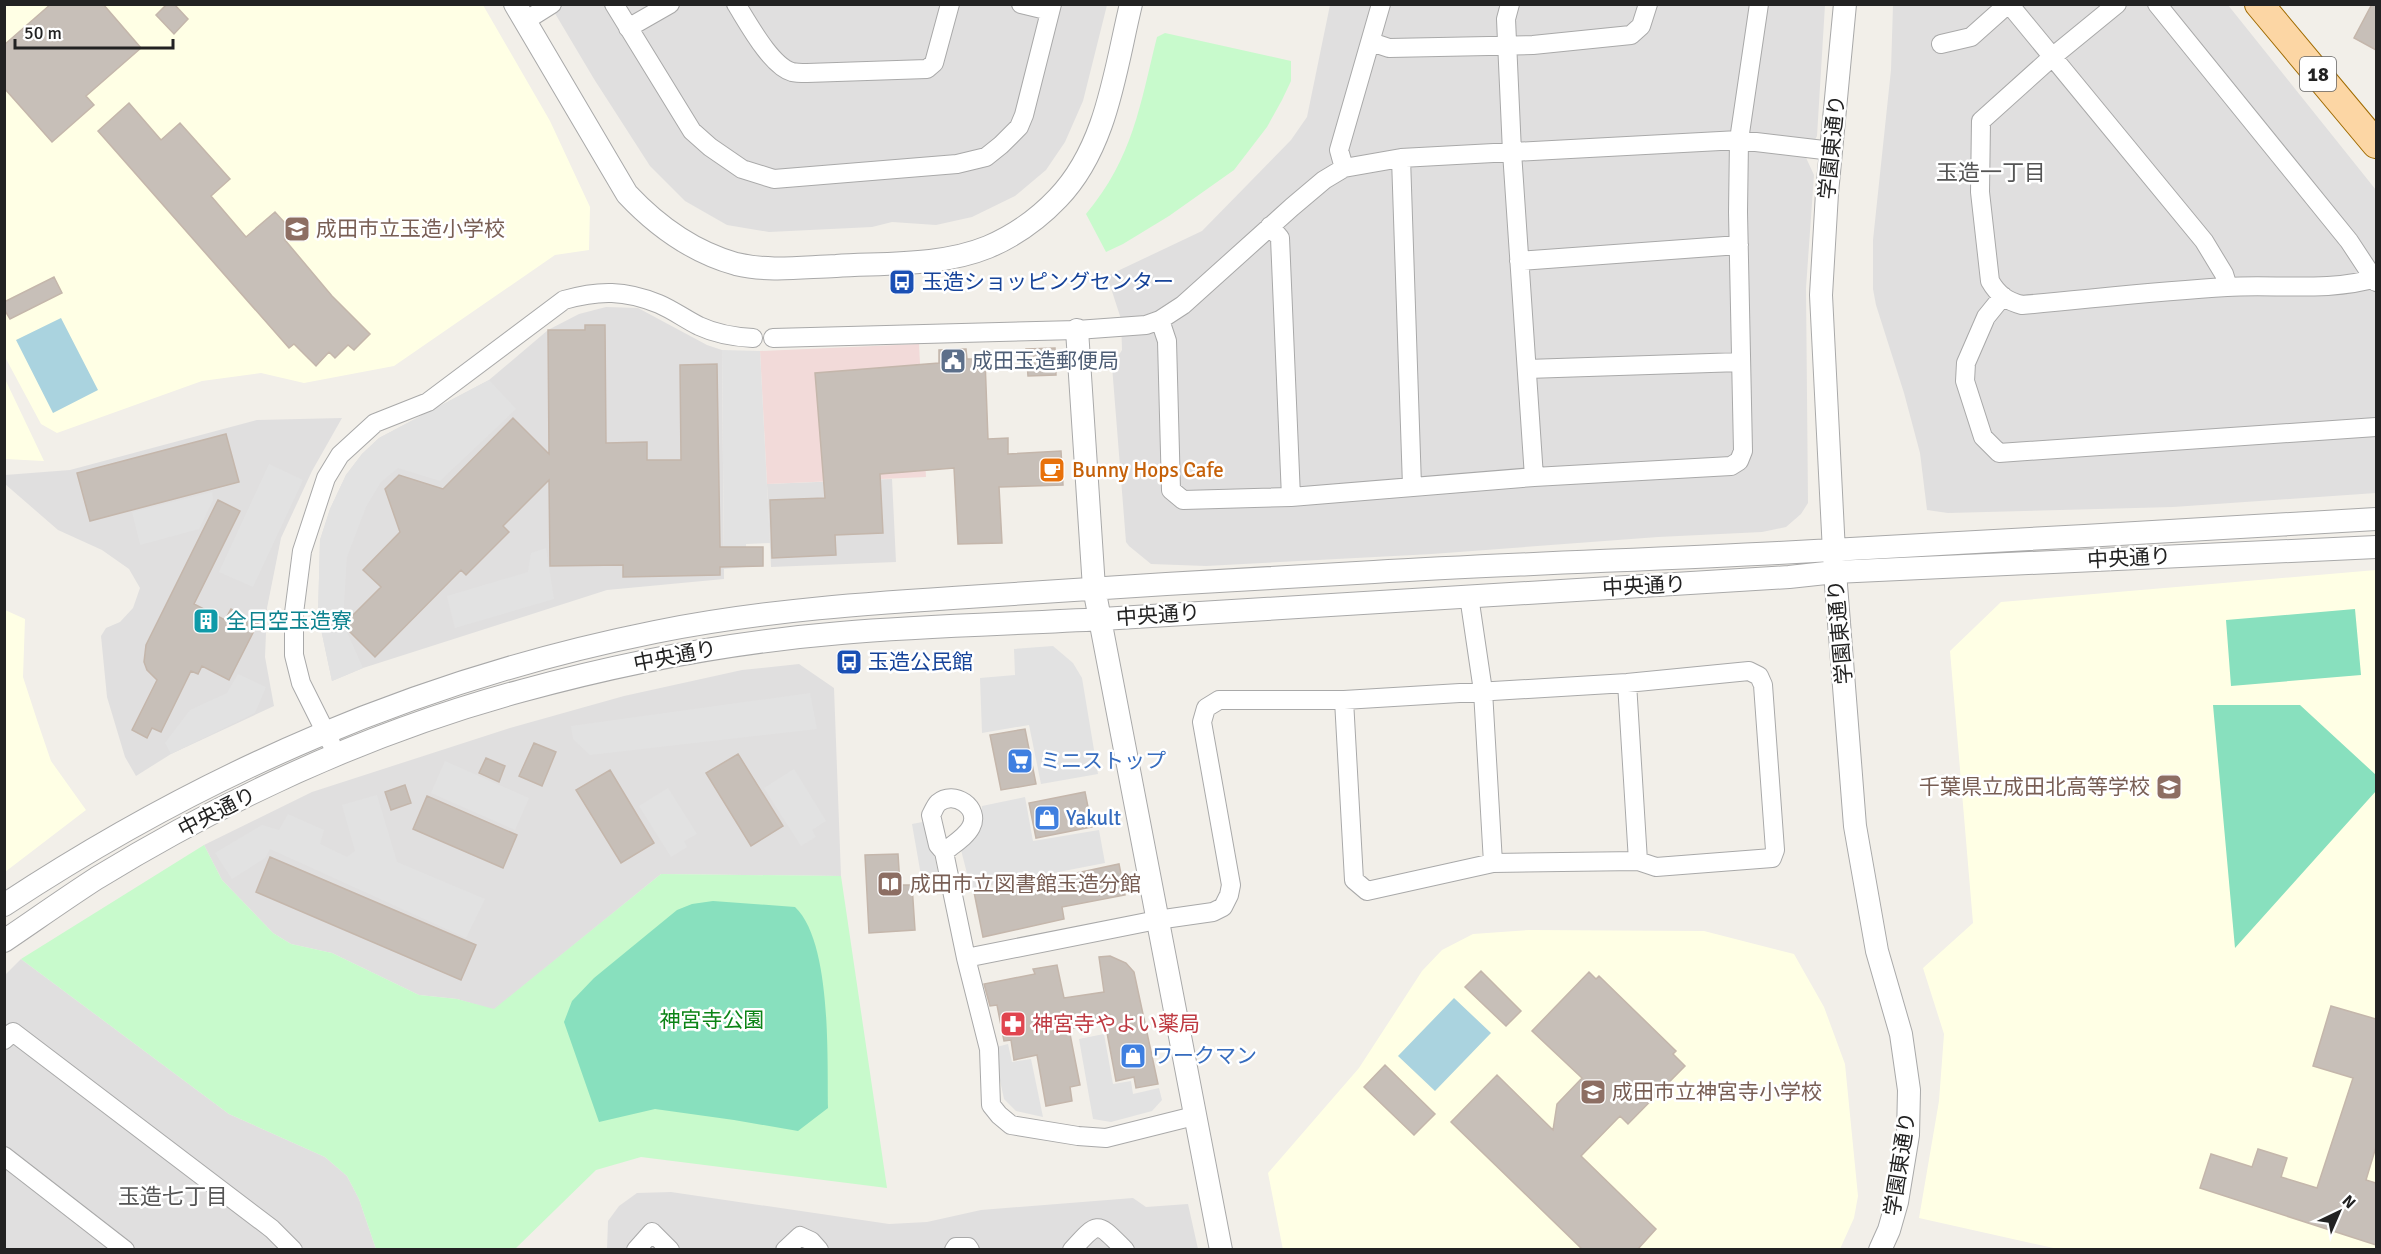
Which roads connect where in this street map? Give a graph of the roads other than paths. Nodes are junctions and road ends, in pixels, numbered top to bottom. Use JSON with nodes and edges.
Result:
{"nodes":[{"id":1,"x":552,"y":4,"type":"edge"},
{"id":2,"x":614,"y":4,"type":"edge"},
{"id":3,"x":670,"y":4,"type":"edge"},
{"id":4,"x":736,"y":4,"type":"edge"},
{"id":5,"x":950,"y":4,"type":"edge"},
{"id":6,"x":1021,"y":4,"type":"edge"},
{"id":7,"x":1131,"y":4,"type":"edge"},
{"id":8,"x":1381,"y":4,"type":"edge"},
{"id":9,"x":1510,"y":4,"type":"edge"},
{"id":10,"x":1648,"y":4,"type":"edge"},
{"id":11,"x":1759,"y":4,"type":"edge"},
{"id":12,"x":1845,"y":4,"type":"edge"},
{"id":13,"x":2008,"y":4,"type":"edge"},
{"id":14,"x":2117,"y":4,"type":"edge"},
{"id":15,"x":2157,"y":4,"type":"edge"},
{"id":16,"x":2259,"y":4,"type":"edge"},
{"id":17,"x":1051,"y":8,"type":"edge"},
{"id":18,"x":520,"y":13,"type":"edge"},
{"id":19,"x":628,"y":28,"type":"junction"},
{"id":20,"x":1371,"y":42,"type":"junction"},
{"id":21,"x":1941,"y":44,"type":"dead end"},
{"id":22,"x":1508,"y":45,"type":"junction"},
{"id":23,"x":2051,"y":58,"type":"junction"},
{"id":24,"x":1738,"y":140,"type":"junction"},
{"id":25,"x":2376,"y":144,"type":"edge"},
{"id":26,"x":1832,"y":151,"type":"junction"},
{"id":27,"x":1512,"y":152,"type":"junction"},
{"id":28,"x":1401,"y":158,"type":"junction"},
{"id":29,"x":1344,"y":168,"type":"junction"},
{"id":30,"x":1270,"y":226,"type":"junction"},
{"id":31,"x":1738,"y":245,"type":"junction"},
{"id":32,"x":1519,"y":261,"type":"junction"},
{"id":33,"x":2376,"y":279,"type":"edge"},
{"id":34,"x":2228,"y":287,"type":"junction"},
{"id":35,"x":2002,"y":296,"type":"junction"},
{"id":36,"x":1160,"y":320,"type":"junction"},
{"id":37,"x":1077,"y":330,"type":"junction"},
{"id":38,"x":753,"y":338,"type":"dead end"},
{"id":39,"x":773,"y":338,"type":"dead end"},
{"id":40,"x":1741,"y":362,"type":"junction"},
{"id":41,"x":1527,"y":369,"type":"junction"},
{"id":42,"x":2376,"y":427,"type":"edge"},
{"id":43,"x":1534,"y":477,"type":"junction"},
{"id":44,"x":1412,"y":486,"type":"junction"},
{"id":45,"x":1291,"y":497,"type":"junction"},
{"id":46,"x":2376,"y":519,"type":"edge"},
{"id":47,"x":2376,"y":547,"type":"edge"},
{"id":48,"x":1834,"y":549,"type":"junction"},
{"id":49,"x":1835,"y":572,"type":"junction"},
{"id":50,"x":1094,"y":588,"type":"junction"},
{"id":51,"x":1469,"y":596,"type":"junction"},
{"id":52,"x":1099,"y":619,"type":"junction"},
{"id":53,"x":1627,"y":683,"type":"junction"},
{"id":54,"x":1484,"y":691,"type":"junction"},
{"id":55,"x":1344,"y":700,"type":"junction"},
{"id":56,"x":325,"y":732,"type":"junction"},
{"id":57,"x":338,"y":756,"type":"junction"},
{"id":58,"x":944,"y":852,"type":"dead end"},
{"id":59,"x":1638,"y":861,"type":"junction"},
{"id":60,"x":1493,"y":863,"type":"junction"},
{"id":61,"x":4,"y":905,"type":"edge"},
{"id":62,"x":1157,"y":920,"type":"junction"},
{"id":63,"x":4,"y":941,"type":"edge"},
{"id":64,"x":966,"y":958,"type":"junction"},
{"id":65,"x":7,"y":1032,"type":"edge"},
{"id":66,"x":1194,"y":1116,"type":"junction"},
{"id":67,"x":4,"y":1156,"type":"edge"},
{"id":68,"x":125,"y":1250,"type":"edge"},
{"id":69,"x":293,"y":1250,"type":"edge"},
{"id":70,"x":636,"y":1250,"type":"edge"},
{"id":71,"x":670,"y":1250,"type":"edge"},
{"id":72,"x":785,"y":1250,"type":"edge"},
{"id":73,"x":819,"y":1250,"type":"edge"},
{"id":74,"x":954,"y":1250,"type":"edge"},
{"id":75,"x":970,"y":1250,"type":"edge"},
{"id":76,"x":1072,"y":1250,"type":"edge"},
{"id":77,"x":1125,"y":1250,"type":"edge"},
{"id":78,"x":1221,"y":1250,"type":"edge"},
{"id":79,"x":1880,"y":1250,"type":"edge"}],
"edges":[{"from":1,"to":18,"type":"street"},
{"from":2,"to":19,"type":"street"},
{"from":3,"to":19,"type":"street"},
{"from":4,"to":5,"type":"street"},
{"from":6,"to":17,"type":"street"},
{"from":7,"to":18,"type":"street"},
{"from":8,"to":20,"type":"street"},
{"from":9,"to":22,"type":"street"},
{"from":10,"to":22,"type":"street"},
{"from":11,"to":24,"type":"street"},
{"from":12,"to":26,"type":"street","name":"学園東通り"},
{"from":13,"to":21,"type":"street"},
{"from":13,"to":23,"type":"street"},
{"from":14,"to":23,"type":"street"},
{"from":15,"to":33,"type":"street"},
{"from":16,"to":25,"type":"main road","number":"18"},
{"from":17,"to":19,"type":"street"},
{"from":20,"to":22,"type":"street"},
{"from":20,"to":29,"type":"street"},
{"from":22,"to":27,"type":"street"},
{"from":23,"to":34,"type":"street"},
{"from":23,"to":35,"type":"street"},
{"from":24,"to":26,"type":"street"},
{"from":24,"to":27,"type":"street"},
{"from":24,"to":31,"type":"street"},
{"from":26,"to":48,"type":"street","name":"学園東通り"},
{"from":27,"to":28,"type":"street"},
{"from":27,"to":32,"type":"street"},
{"from":28,"to":29,"type":"street"},
{"from":28,"to":44,"type":"street"},
{"from":29,"to":30,"type":"street"},
{"from":30,"to":36,"type":"street"},
{"from":30,"to":45,"type":"street"},
{"from":31,"to":32,"type":"street"},
{"from":31,"to":40,"type":"street"},
{"from":32,"to":41,"type":"street"},
{"from":33,"to":34,"type":"street"},
{"from":34,"to":35,"type":"street"},
{"from":35,"to":42,"type":"street"},
{"from":36,"to":37,"type":"street"},
{"from":36,"to":45,"type":"street"},
{"from":37,"to":39,"type":"street"},
{"from":37,"to":50,"type":"street"},
{"from":38,"to":56,"type":"street"},
{"from":40,"to":41,"type":"street"},
{"from":40,"to":43,"type":"street"},
{"from":41,"to":43,"type":"street"},
{"from":43,"to":44,"type":"street"},
{"from":44,"to":45,"type":"street"},
{"from":46,"to":48,"type":"street","name":"中央通り"},
{"from":47,"to":49,"type":"street","name":"中央通り"},
{"from":48,"to":49,"type":"street","name":"学園東通り"},
{"from":48,"to":50,"type":"street","name":"中央通り"},
{"from":49,"to":51,"type":"street","name":"中央通り"},
{"from":49,"to":79,"type":"street","name":"学園東通り"},
{"from":50,"to":52,"type":"street"},
{"from":50,"to":56,"type":"street","name":"中央通り"},
{"from":51,"to":52,"type":"street","name":"中央通り"},
{"from":51,"to":54,"type":"street"},
{"from":52,"to":57,"type":"street","name":"中央通り"},
{"from":52,"to":62,"type":"street"},
{"from":53,"to":54,"type":"street"},
{"from":53,"to":59,"type":"street"},
{"from":53,"to":59,"type":"street"},
{"from":54,"to":55,"type":"street"},
{"from":54,"to":60,"type":"street"},
{"from":55,"to":60,"type":"street"},
{"from":55,"to":62,"type":"street"},
{"from":56,"to":57,"type":"street"},
{"from":56,"to":61,"type":"street","name":"中央通り"},
{"from":57,"to":63,"type":"street","name":"中央通り"},
{"from":58,"to":64,"type":"street"},
{"from":59,"to":60,"type":"street"},
{"from":62,"to":64,"type":"street"},
{"from":62,"to":66,"type":"street"},
{"from":64,"to":66,"type":"street"},
{"from":65,"to":69,"type":"street"},
{"from":66,"to":78,"type":"street"},
{"from":67,"to":68,"type":"street"},
{"from":70,"to":71,"type":"street"},
{"from":72,"to":73,"type":"street"},
{"from":74,"to":75,"type":"street"},
{"from":76,"to":77,"type":"street"}]}
